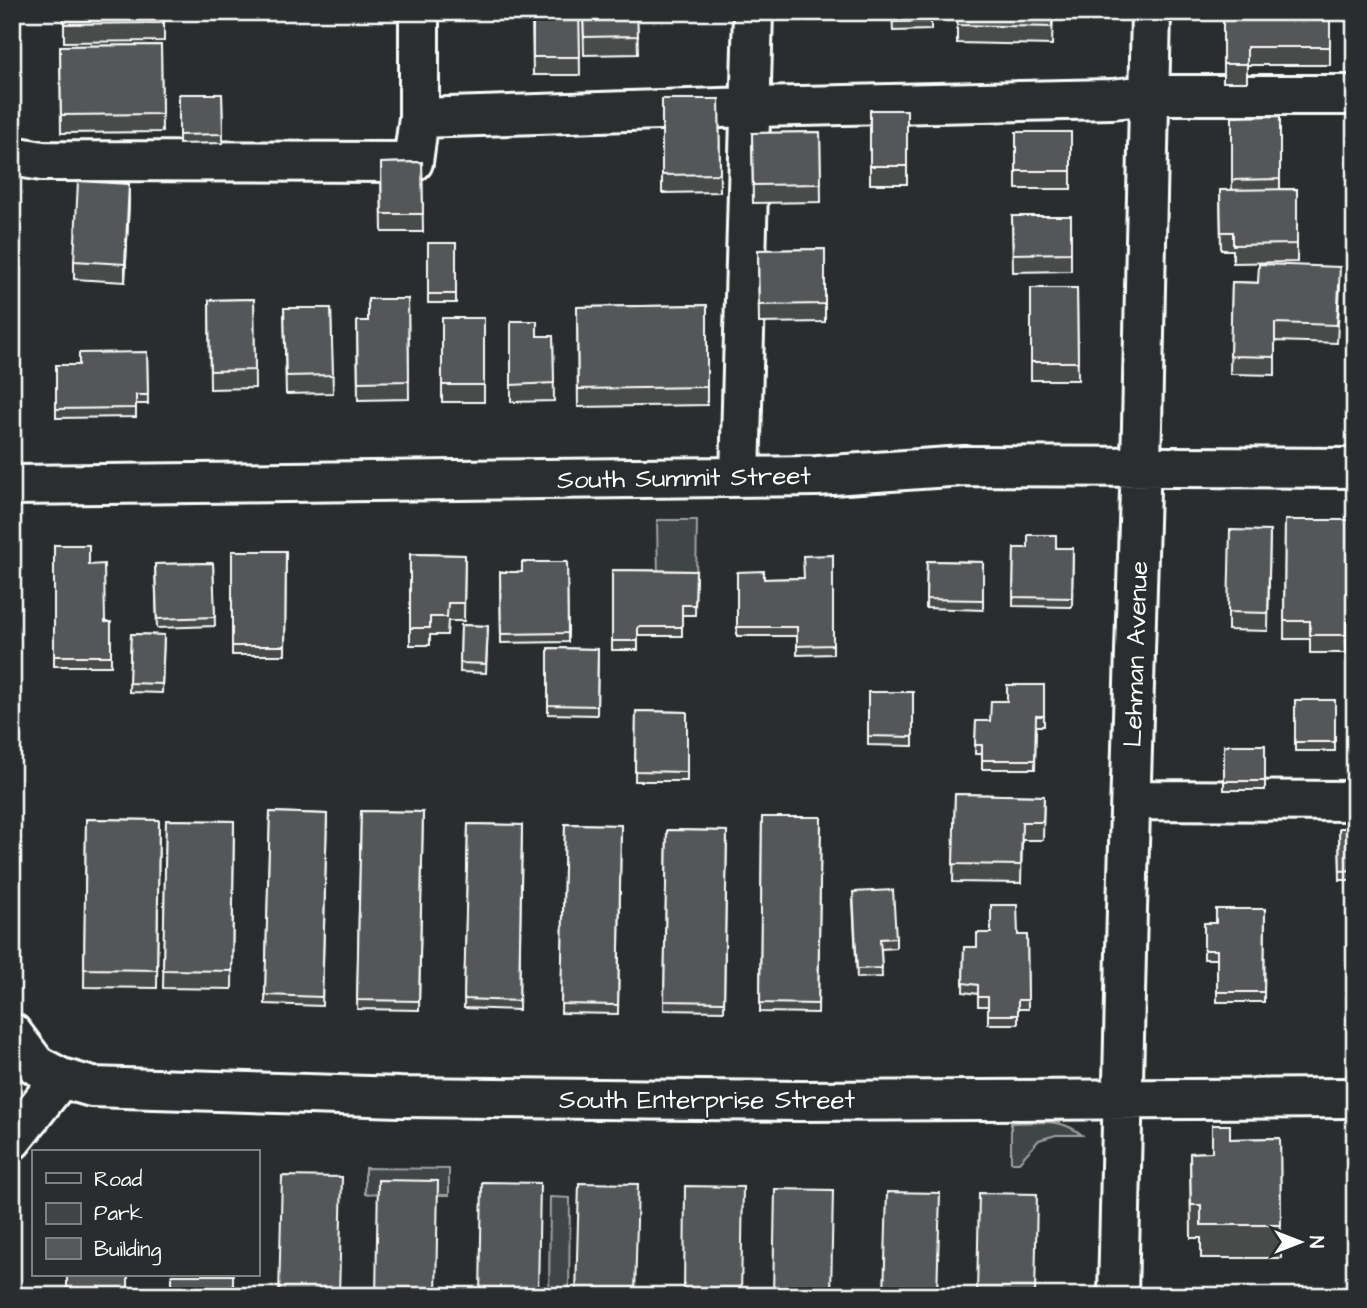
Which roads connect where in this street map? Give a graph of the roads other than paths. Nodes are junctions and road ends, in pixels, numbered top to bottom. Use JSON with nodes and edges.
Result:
{"nodes":[{"id":1,"x":419,"y":12,"type":"edge"},
{"id":2,"x":753,"y":12,"type":"edge"},
{"id":3,"x":1150,"y":12,"type":"edge"},
{"id":4,"x":1149,"y":95,"type":"junction"},
{"id":5,"x":1355,"y":95,"type":"edge"},
{"id":6,"x":750,"y":107,"type":"junction"},
{"id":7,"x":419,"y":118,"type":"junction"},
{"id":8,"x":12,"y":156,"type":"edge"},
{"id":9,"x":1141,"y":466,"type":"junction"},
{"id":10,"x":1355,"y":468,"type":"edge"},
{"id":11,"x":740,"y":476,"type":"junction"},
{"id":12,"x":12,"y":485,"type":"edge"},
{"id":13,"x":1131,"y":800,"type":"junction"},
{"id":14,"x":1355,"y":801,"type":"edge"},
{"id":15,"x":12,"y":1032,"type":"edge"},
{"id":16,"x":61,"y":1078,"type":"junction"},
{"id":17,"x":1355,"y":1098,"type":"edge"},
{"id":18,"x":1123,"y":1100,"type":"junction"},
{"id":19,"x":12,"y":1140,"type":"edge"},
{"id":20,"x":1118,"y":1296,"type":"edge"}],
"edges":[{"from":1,"to":7,"type":"street"},
{"from":2,"to":6,"type":"street"},
{"from":3,"to":4,"type":"street","name":"Lehman Avenue"},
{"from":4,"to":5,"type":"street"},
{"from":4,"to":6,"type":"street"},
{"from":4,"to":9,"type":"street","name":"Lehman Avenue"},
{"from":6,"to":7,"type":"street"},
{"from":6,"to":11,"type":"street"},
{"from":7,"to":8,"type":"street"},
{"from":9,"to":10,"type":"street","name":"South Summit Street"},
{"from":9,"to":11,"type":"street","name":"South Summit Street"},
{"from":9,"to":13,"type":"street","name":"Lehman Avenue"},
{"from":11,"to":12,"type":"street","name":"South Summit Street"},
{"from":13,"to":14,"type":"street"},
{"from":13,"to":18,"type":"street","name":"Lehman Avenue"},
{"from":15,"to":16,"type":"street","name":"South Enterprise Street"},
{"from":16,"to":18,"type":"street","name":"South Enterprise Street"},
{"from":16,"to":19,"type":"street"},
{"from":17,"to":18,"type":"street","name":"South Enterprise Street"},
{"from":18,"to":20,"type":"street","name":"Lehman Avenue"}]}
